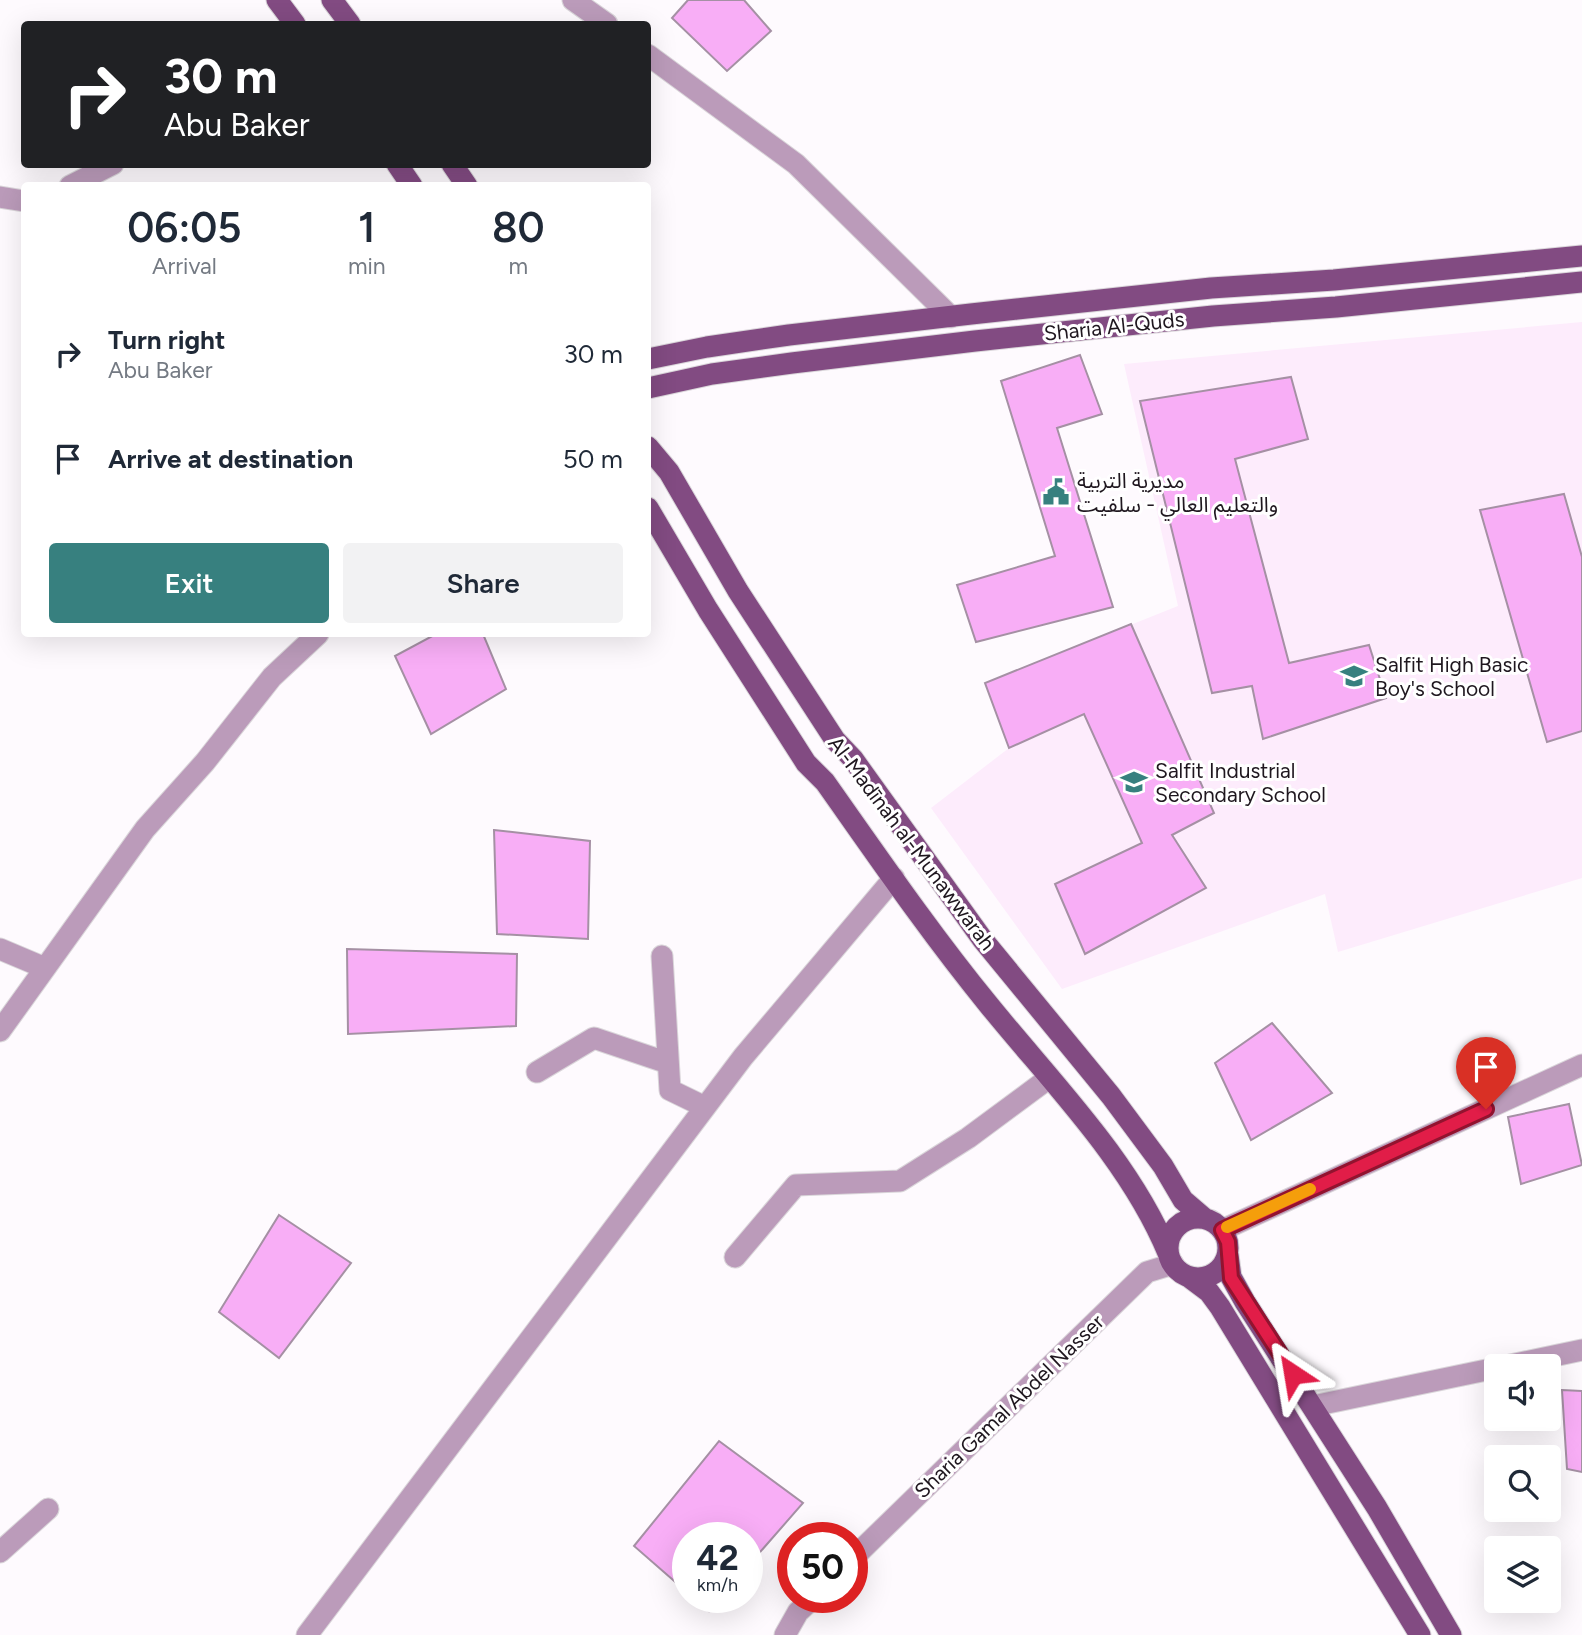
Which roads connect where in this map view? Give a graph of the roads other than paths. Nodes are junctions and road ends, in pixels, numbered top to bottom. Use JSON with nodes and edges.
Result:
{"nodes":[{"id":1,"x":276,"y":0,"type":"edge"},
{"id":2,"x":332,"y":0,"type":"edge"},
{"id":3,"x":573,"y":0,"type":"edge"},
{"id":4,"x":293,"y":21,"type":"edge"},
{"id":5,"x":348,"y":21,"type":"edge"},
{"id":6,"x":603,"y":21,"type":"edge"},
{"id":7,"x":651,"y":57,"type":"edge"},
{"id":8,"x":105,"y":168,"type":"edge"},
{"id":9,"x":78,"y":182,"type":"edge"},
{"id":10,"x":0,"y":197,"type":"edge"},
{"id":11,"x":21,"y":200,"type":"edge"},
{"id":12,"x":1582,"y":256,"type":"edge"},
{"id":13,"x":1582,"y":282,"type":"edge"},
{"id":14,"x":951,"y":317,"type":"junction"},
{"id":15,"x":651,"y":358,"type":"edge"},
{"id":16,"x":651,"y":387,"type":"edge"},
{"id":17,"x":651,"y":451,"type":"edge"},
{"id":18,"x":651,"y":513,"type":"edge"},
{"id":19,"x":315,"y":637,"type":"edge"},
{"id":20,"x":894,"y":878,"type":"junction"},
{"id":21,"x":0,"y":949,"type":"edge"},
{"id":22,"x":662,"y":956,"type":"dead end"},
{"id":23,"x":45,"y":968,"type":"junction"},
{"id":24,"x":0,"y":1031,"type":"edge"},
{"id":25,"x":668,"y":1063,"type":"junction"},
{"id":26,"x":1582,"y":1065,"type":"edge"},
{"id":27,"x":537,"y":1072,"type":"dead end"},
{"id":28,"x":1049,"y":1078,"type":"junction"},
{"id":29,"x":705,"y":1107,"type":"junction"},
{"id":30,"x":1213,"y":1224,"type":"junction"},
{"id":31,"x":1228,"y":1255,"type":"junction"},
{"id":32,"x":735,"y":1257,"type":"dead end"},
{"id":33,"x":1177,"y":1264,"type":"junction"},
{"id":34,"x":1582,"y":1350,"type":"edge"},
{"id":35,"x":1561,"y":1354,"type":"edge"},
{"id":36,"x":1484,"y":1370,"type":"edge"},
{"id":37,"x":1314,"y":1406,"type":"junction"},
{"id":38,"x":48,"y":1509,"type":"dead end"},
{"id":39,"x":868,"y":1543,"type":"edge"},
{"id":40,"x":0,"y":1552,"type":"edge"},
{"id":41,"x":797,"y":1613,"type":"edge"},
{"id":42,"x":307,"y":1635,"type":"edge"},
{"id":43,"x":785,"y":1635,"type":"edge"},
{"id":44,"x":1420,"y":1635,"type":"edge"},
{"id":45,"x":1451,"y":1635,"type":"edge"}],
"edges":[{"from":1,"to":4,"type":"main road"},
{"from":2,"to":5,"type":"main road"},
{"from":3,"to":6,"type":"street"},
{"from":7,"to":14,"type":"street"},
{"from":8,"to":9,"type":"street"},
{"from":10,"to":11,"type":"street"},
{"from":12,"to":14,"type":"main road","name":"Sharia Al-Quds"},
{"from":13,"to":16,"type":"main road","name":"Sharia Al-Quds"},
{"from":14,"to":15,"type":"main road","name":"Sharia Al-Quds"},
{"from":17,"to":30,"type":"main road","name":"Al-Madīnah al-Munawwarah"},
{"from":18,"to":20,"type":"main road","name":"Al-Madīnah al-Munawwarah"},
{"from":19,"to":23,"type":"street"},
{"from":20,"to":28,"type":"main road","name":"Al-Madīnah al-Munawwarah"},
{"from":20,"to":29,"type":"street"},
{"from":21,"to":23,"type":"street"},
{"from":22,"to":25,"type":"street"},
{"from":23,"to":24,"type":"street"},
{"from":25,"to":27,"type":"street"},
{"from":25,"to":29,"type":"street"},
{"from":26,"to":30,"type":"street"},
{"from":28,"to":32,"type":"street"},
{"from":28,"to":33,"type":"main road","name":"Al-Madīnah al-Munawwarah"},
{"from":29,"to":42,"type":"street"},
{"from":30,"to":31,"type":"main road"},
{"from":30,"to":33,"type":"main road"},
{"from":31,"to":33,"type":"main road"},
{"from":31,"to":37,"type":"main road"},
{"from":33,"to":39,"type":"street","name":"Sharia Gamal Abdel Nasser"},
{"from":33,"to":44,"type":"main road","name":"Al-Madīnah al-Munawwarah"},
{"from":34,"to":35,"type":"street"},
{"from":36,"to":37,"type":"street"},
{"from":37,"to":45,"type":"main road"},
{"from":38,"to":40,"type":"street"},
{"from":41,"to":43,"type":"street"}]}
